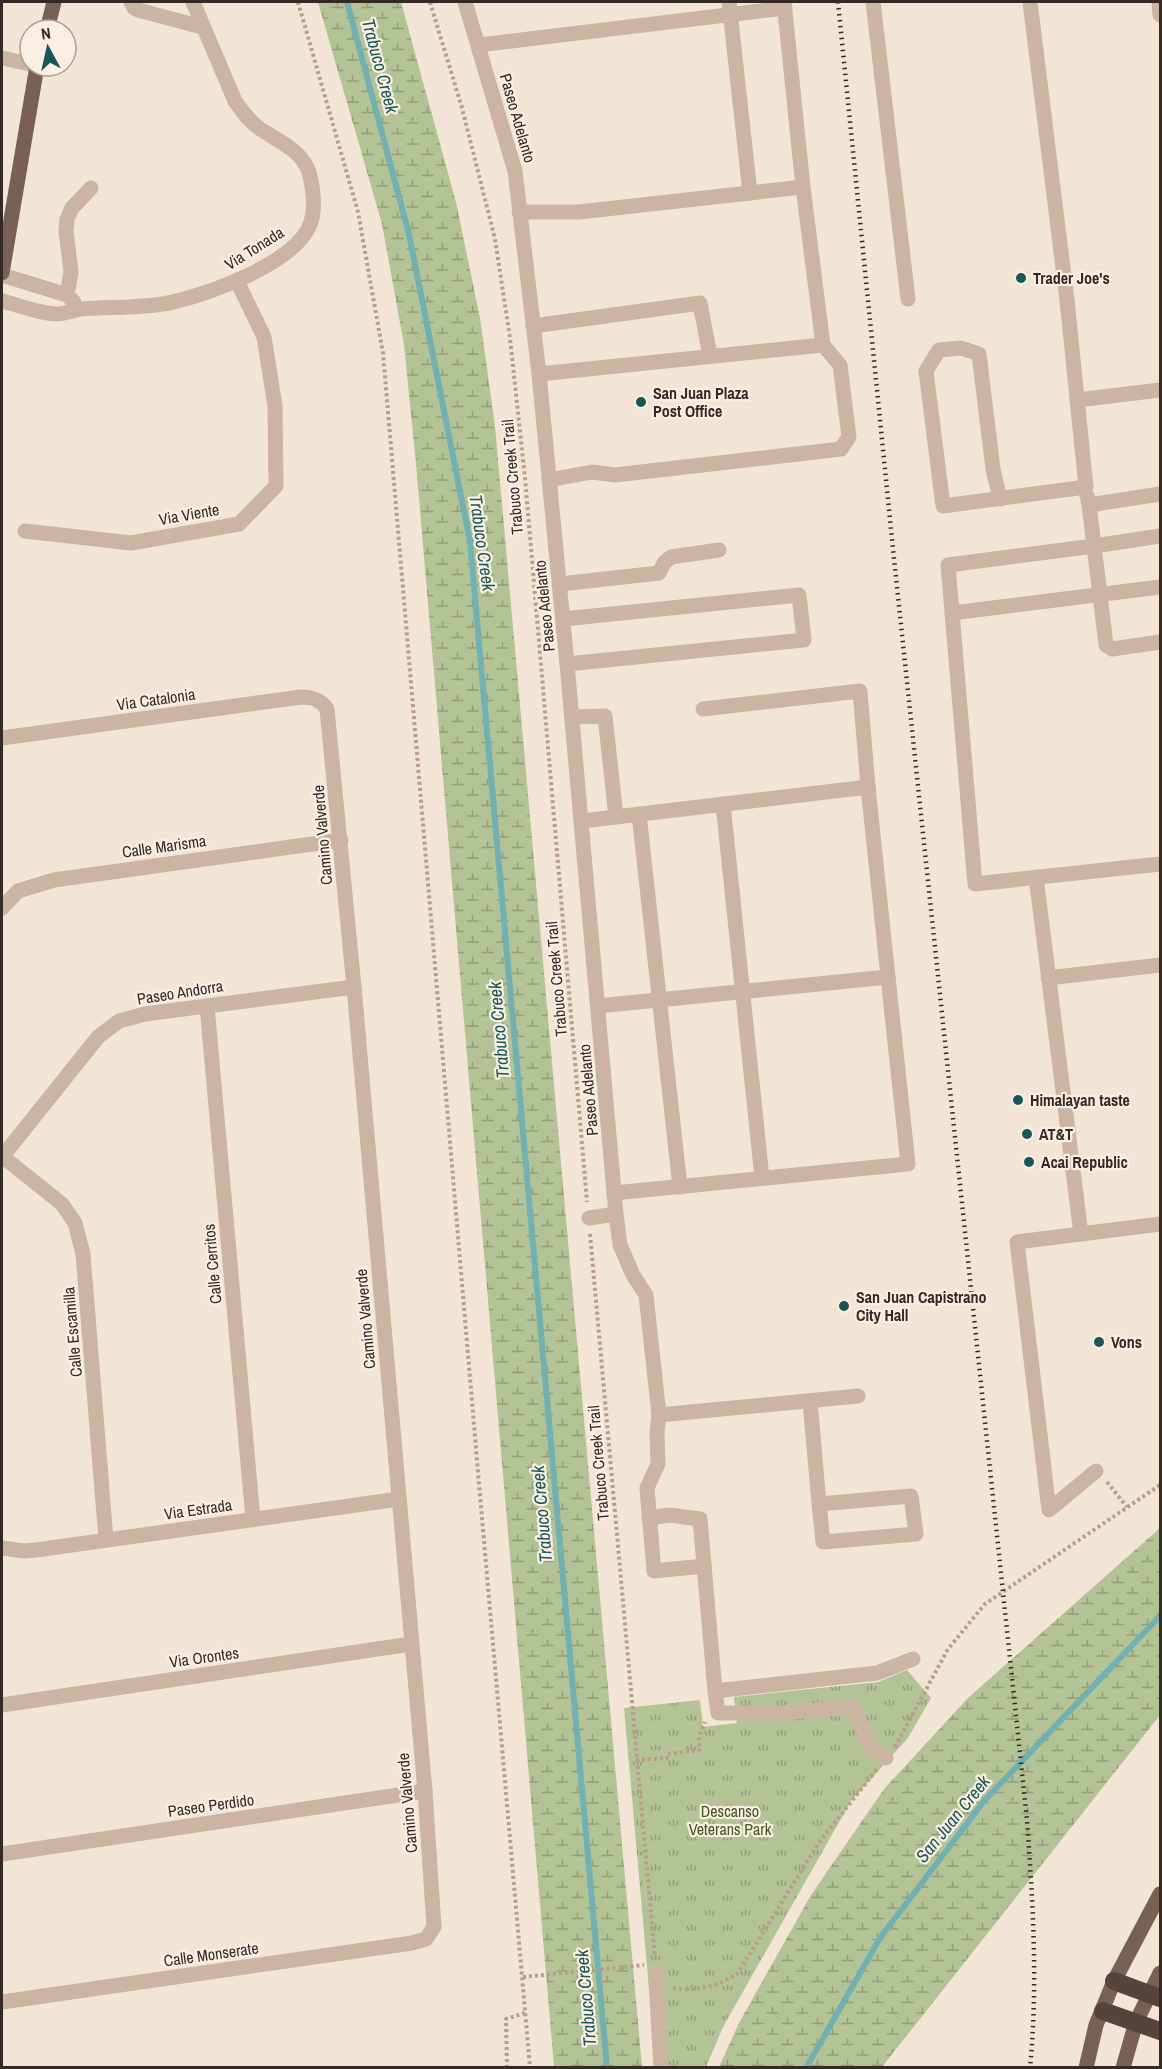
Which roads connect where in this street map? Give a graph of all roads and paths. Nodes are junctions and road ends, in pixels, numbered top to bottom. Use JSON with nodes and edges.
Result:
{"nodes":[{"id":1,"x":54,"y":2,"type":"edge"},
{"id":2,"x":131,"y":2,"type":"edge"},
{"id":3,"x":193,"y":2,"type":"edge"},
{"id":4,"x":298,"y":2,"type":"edge"},
{"id":5,"x":430,"y":2,"type":"edge"},
{"id":6,"x":465,"y":2,"type":"edge"},
{"id":7,"x":873,"y":2,"type":"edge"},
{"id":8,"x":1030,"y":2,"type":"edge"},
{"id":9,"x":1159,"y":2,"type":"edge"},
{"id":10,"x":784,"y":5,"type":"edge"},
{"id":11,"x":730,"y":8,"type":"edge"},
{"id":12,"x":1161,"y":15,"type":"edge"},
{"id":13,"x":50,"y":18,"type":"edge"},
{"id":14,"x":202,"y":27,"type":"junction"},
{"id":15,"x":478,"y":45,"type":"junction"},
{"id":16,"x":2,"y":58,"type":"edge"},
{"id":17,"x":18,"y":61,"type":"edge"},
{"id":18,"x":35,"y":78,"type":"edge"},
{"id":19,"x":803,"y":187,"type":"junction"},
{"id":20,"x":91,"y":188,"type":"dead end"},
{"id":21,"x":750,"y":193,"type":"junction"},
{"id":22,"x":519,"y":212,"type":"junction"},
{"id":23,"x":2,"y":274,"type":"edge"},
{"id":24,"x":237,"y":281,"type":"junction"},
{"id":25,"x":67,"y":295,"type":"junction"},
{"id":26,"x":908,"y":298,"type":"dead end"},
{"id":27,"x":2,"y":301,"type":"edge"},
{"id":28,"x":80,"y":309,"type":"junction"},
{"id":29,"x":533,"y":326,"type":"junction"},
{"id":30,"x":823,"y":345,"type":"junction"},
{"id":31,"x":710,"y":356,"type":"junction"},
{"id":32,"x":539,"y":374,"type":"junction"},
{"id":33,"x":1161,"y":390,"type":"edge"},
{"id":34,"x":1077,"y":400,"type":"junction"},
{"id":35,"x":549,"y":480,"type":"junction"},
{"id":36,"x":1086,"y":487,"type":"junction"},
{"id":37,"x":1161,"y":494,"type":"edge"},
{"id":38,"x":1000,"y":498,"type":"junction"},
{"id":39,"x":1089,"y":505,"type":"junction"},
{"id":40,"x":25,"y":531,"type":"dead end"},
{"id":41,"x":1161,"y":536,"type":"edge"},
{"id":42,"x":1094,"y":546,"type":"junction"},
{"id":43,"x":719,"y":550,"type":"dead end"},
{"id":44,"x":560,"y":584,"type":"junction"},
{"id":45,"x":1161,"y":587,"type":"edge"},
{"id":46,"x":1099,"y":595,"type":"junction"},
{"id":47,"x":952,"y":613,"type":"junction"},
{"id":48,"x":563,"y":620,"type":"junction"},
{"id":49,"x":1161,"y":642,"type":"edge"},
{"id":50,"x":567,"y":664,"type":"junction"},
{"id":51,"x":315,"y":699,"type":"joint"},
{"id":52,"x":703,"y":708,"type":"dead end"},
{"id":53,"x":572,"y":717,"type":"junction"},
{"id":54,"x":2,"y":738,"type":"edge"},
{"id":55,"x":868,"y":787,"type":"junction"},
{"id":56,"x":723,"y":804,"type":"junction"},
{"id":57,"x":639,"y":814,"type":"junction"},
{"id":58,"x":616,"y":817,"type":"junction"},
{"id":59,"x":582,"y":821,"type":"junction"},
{"id":60,"x":341,"y":840,"type":"junction"},
{"id":61,"x":1161,"y":864,"type":"edge"},
{"id":62,"x":1036,"y":877,"type":"junction"},
{"id":63,"x":2,"y":909,"type":"edge"},
{"id":64,"x":1161,"y":965,"type":"edge"},
{"id":65,"x":888,"y":977,"type":"junction"},
{"id":66,"x":1048,"y":978,"type":"junction"},
{"id":67,"x":354,"y":987,"type":"junction"},
{"id":68,"x":742,"y":992,"type":"junction"},
{"id":69,"x":660,"y":1000,"type":"junction"},
{"id":70,"x":207,"y":1006,"type":"junction"},
{"id":71,"x":598,"y":1006,"type":"junction"},
{"id":72,"x":2,"y":1156,"type":"edge"},
{"id":73,"x":762,"y":1178,"type":"junction"},
{"id":74,"x":680,"y":1187,"type":"junction"},
{"id":75,"x":614,"y":1193,"type":"junction"},
{"id":76,"x":616,"y":1214,"type":"junction"},
{"id":77,"x":589,"y":1218,"type":"junction"},
{"id":78,"x":1161,"y":1224,"type":"edge"},
{"id":79,"x":1081,"y":1234,"type":"junction"},
{"id":80,"x":858,"y":1396,"type":"dead end"},
{"id":81,"x":810,"y":1401,"type":"junction"},
{"id":82,"x":659,"y":1415,"type":"junction"},
{"id":83,"x":1096,"y":1471,"type":"joint"},
{"id":84,"x":399,"y":1499,"type":"junction"},
{"id":85,"x":819,"y":1504,"type":"junction"},
{"id":86,"x":1127,"y":1507,"type":"dead end"},
{"id":87,"x":649,"y":1518,"type":"junction"},
{"id":88,"x":253,"y":1519,"type":"junction"},
{"id":89,"x":106,"y":1540,"type":"junction"},
{"id":90,"x":2,"y":1548,"type":"edge"},
{"id":91,"x":704,"y":1566,"type":"junction"},
{"id":92,"x":411,"y":1644,"type":"junction"},
{"id":93,"x":914,"y":1659,"type":"dead end"},
{"id":94,"x":715,"y":1691,"type":"junction"},
{"id":95,"x":2,"y":1705,"type":"edge"},
{"id":96,"x":718,"y":1713,"type":"junction"},
{"id":97,"x":886,"y":1758,"type":"dead end"},
{"id":98,"x":636,"y":1760,"type":"junction"},
{"id":99,"x":425,"y":1791,"type":"junction"},
{"id":100,"x":2,"y":1854,"type":"edge"},
{"id":101,"x":1161,"y":1894,"type":"edge"},
{"id":102,"x":426,"y":1939,"type":"joint"},
{"id":103,"x":652,"y":1967,"type":"junction"},
{"id":104,"x":1161,"y":1974,"type":"edge"},
{"id":105,"x":523,"y":1977,"type":"junction"},
{"id":106,"x":1114,"y":1981,"type":"junction"},
{"id":107,"x":1155,"y":1997,"type":"edge"},
{"id":108,"x":2,"y":2002,"type":"edge"},
{"id":109,"x":1102,"y":2011,"type":"junction"},
{"id":110,"x":525,"y":2013,"type":"junction"},
{"id":111,"x":1136,"y":2022,"type":"junction"},
{"id":112,"x":1161,"y":2031,"type":"edge"},
{"id":113,"x":507,"y":2067,"type":"edge"},
{"id":114,"x":530,"y":2067,"type":"edge"},
{"id":115,"x":661,"y":2067,"type":"edge"},
{"id":116,"x":1086,"y":2067,"type":"edge"},
{"id":117,"x":1123,"y":2067,"type":"edge"}],
"edges":[{"from":1,"to":13,"type":"main road"},
{"from":2,"to":14,"type":"street"},
{"from":3,"to":14,"type":"street","name":"Via Tonada"},
{"from":4,"to":105,"type":"path"},
{"from":5,"to":77,"type":"path","name":"Trabuco Creek Trail"},
{"from":6,"to":15,"type":"street","name":"Paseo Adelanto"},
{"from":7,"to":26,"type":"street"},
{"from":8,"to":34,"type":"street"},
{"from":9,"to":12,"type":"street"},
{"from":10,"to":11,"type":"street"},
{"from":10,"to":19,"type":"street"},
{"from":11,"to":15,"type":"street"},
{"from":11,"to":21,"type":"street"},
{"from":14,"to":24,"type":"street","name":"Via Tonada"},
{"from":15,"to":22,"type":"street","name":"Paseo Adelanto"},
{"from":16,"to":17,"type":"street"},
{"from":18,"to":23,"type":"main road"},
{"from":19,"to":21,"type":"street"},
{"from":19,"to":30,"type":"street"},
{"from":20,"to":25,"type":"street"},
{"from":21,"to":22,"type":"street"},
{"from":22,"to":29,"type":"street","name":"Paseo Adelanto"},
{"from":23,"to":25,"type":"street"},
{"from":24,"to":28,"type":"street","name":"Via Tonada"},
{"from":24,"to":40,"type":"street","name":"Via Viente"},
{"from":25,"to":28,"type":"street"},
{"from":27,"to":28,"type":"street","name":"Via Tonada"},
{"from":29,"to":31,"type":"street"},
{"from":29,"to":32,"type":"street","name":"Paseo Adelanto"},
{"from":30,"to":31,"type":"street"},
{"from":30,"to":35,"type":"street"},
{"from":31,"to":32,"type":"street"},
{"from":32,"to":35,"type":"street","name":"Paseo Adelanto"},
{"from":33,"to":34,"type":"street"},
{"from":34,"to":36,"type":"street"},
{"from":35,"to":44,"type":"street","name":"Paseo Adelanto"},
{"from":36,"to":38,"type":"street"},
{"from":36,"to":39,"type":"street"},
{"from":37,"to":39,"type":"street"},
{"from":38,"to":38,"type":"street"},
{"from":39,"to":42,"type":"street"},
{"from":41,"to":42,"type":"street"},
{"from":42,"to":46,"type":"street"},
{"from":42,"to":47,"type":"street"},
{"from":43,"to":44,"type":"street"},
{"from":44,"to":48,"type":"street","name":"Paseo Adelanto"},
{"from":45,"to":46,"type":"street"},
{"from":46,"to":47,"type":"street"},
{"from":46,"to":49,"type":"street"},
{"from":47,"to":62,"type":"street"},
{"from":48,"to":50,"type":"street","name":"Paseo Adelanto"},
{"from":48,"to":50,"type":"street"},
{"from":50,"to":53,"type":"street","name":"Paseo Adelanto"},
{"from":51,"to":54,"type":"street","name":"Via Catalonia"},
{"from":51,"to":60,"type":"street","name":"Camino Valverde"},
{"from":52,"to":55,"type":"street"},
{"from":53,"to":58,"type":"street"},
{"from":53,"to":59,"type":"street","name":"Paseo Adelanto"},
{"from":55,"to":56,"type":"street"},
{"from":55,"to":65,"type":"street"},
{"from":56,"to":57,"type":"street"},
{"from":56,"to":68,"type":"street"},
{"from":57,"to":58,"type":"street"},
{"from":57,"to":69,"type":"street"},
{"from":58,"to":59,"type":"street"},
{"from":59,"to":71,"type":"street","name":"Paseo Adelanto"},
{"from":60,"to":63,"type":"street","name":"Calle Marisma"},
{"from":60,"to":67,"type":"street","name":"Camino Valverde"},
{"from":61,"to":62,"type":"street"},
{"from":62,"to":66,"type":"street"},
{"from":64,"to":66,"type":"street"},
{"from":65,"to":68,"type":"street"},
{"from":65,"to":73,"type":"street"},
{"from":66,"to":79,"type":"street"},
{"from":67,"to":70,"type":"street","name":"Paseo Andorra"},
{"from":67,"to":84,"type":"street","name":"Camino Valverde"},
{"from":68,"to":69,"type":"street"},
{"from":68,"to":73,"type":"street"},
{"from":69,"to":71,"type":"street"},
{"from":69,"to":74,"type":"street"},
{"from":70,"to":72,"type":"street","name":"Paseo Andorra"},
{"from":70,"to":88,"type":"street","name":"Calle Cerritos"},
{"from":71,"to":75,"type":"street","name":"Paseo Adelanto"},
{"from":72,"to":89,"type":"street","name":"Calle Escamilla"},
{"from":73,"to":74,"type":"street"},
{"from":74,"to":75,"type":"street"},
{"from":75,"to":76,"type":"street","name":"Paseo Adelanto"},
{"from":76,"to":77,"type":"street"},
{"from":76,"to":82,"type":"street","name":"Paseo Adelanto"},
{"from":77,"to":98,"type":"path","name":"Trabuco Creek Trail"},
{"from":78,"to":79,"type":"street"},
{"from":79,"to":83,"type":"street"},
{"from":80,"to":81,"type":"street"},
{"from":81,"to":82,"type":"street"},
{"from":81,"to":85,"type":"street"},
{"from":82,"to":87,"type":"street","name":"Paseo Adelanto"},
{"from":83,"to":86,"type":"path"},
{"from":84,"to":88,"type":"street","name":"Via Estrada"},
{"from":84,"to":92,"type":"street","name":"Camino Valverde"},
{"from":85,"to":85,"type":"street"},
{"from":87,"to":91,"type":"street"},
{"from":87,"to":91,"type":"street","name":"Paseo Adelanto"},
{"from":88,"to":89,"type":"street","name":"Via Estrada"},
{"from":89,"to":90,"type":"street","name":"Via Estrada"},
{"from":91,"to":94,"type":"street"},
{"from":92,"to":95,"type":"street","name":"Via Orontes"},
{"from":92,"to":99,"type":"street","name":"Camino Valverde"},
{"from":93,"to":94,"type":"street"},
{"from":94,"to":96,"type":"street"},
{"from":96,"to":97,"type":"street"},
{"from":96,"to":98,"type":"path"},
{"from":98,"to":103,"type":"path","name":"Trabuco Creek Trail"},
{"from":99,"to":100,"type":"street","name":"Paseo Perdido"},
{"from":99,"to":102,"type":"street","name":"Camino Valverde"},
{"from":101,"to":106,"type":"main road"},
{"from":102,"to":108,"type":"street","name":"Calle Monserate"},
{"from":103,"to":105,"type":"path"},
{"from":103,"to":115,"type":"street"},
{"from":104,"to":107,"type":"main road"},
{"from":105,"to":110,"type":"path"},
{"from":106,"to":107,"type":"highway"},
{"from":106,"to":109,"type":"main road"},
{"from":107,"to":111,"type":"main road"},
{"from":109,"to":111,"type":"highway"},
{"from":109,"to":116,"type":"main road"},
{"from":110,"to":113,"type":"path"},
{"from":110,"to":114,"type":"path"},
{"from":111,"to":112,"type":"highway"},
{"from":111,"to":117,"type":"main road"}]}
